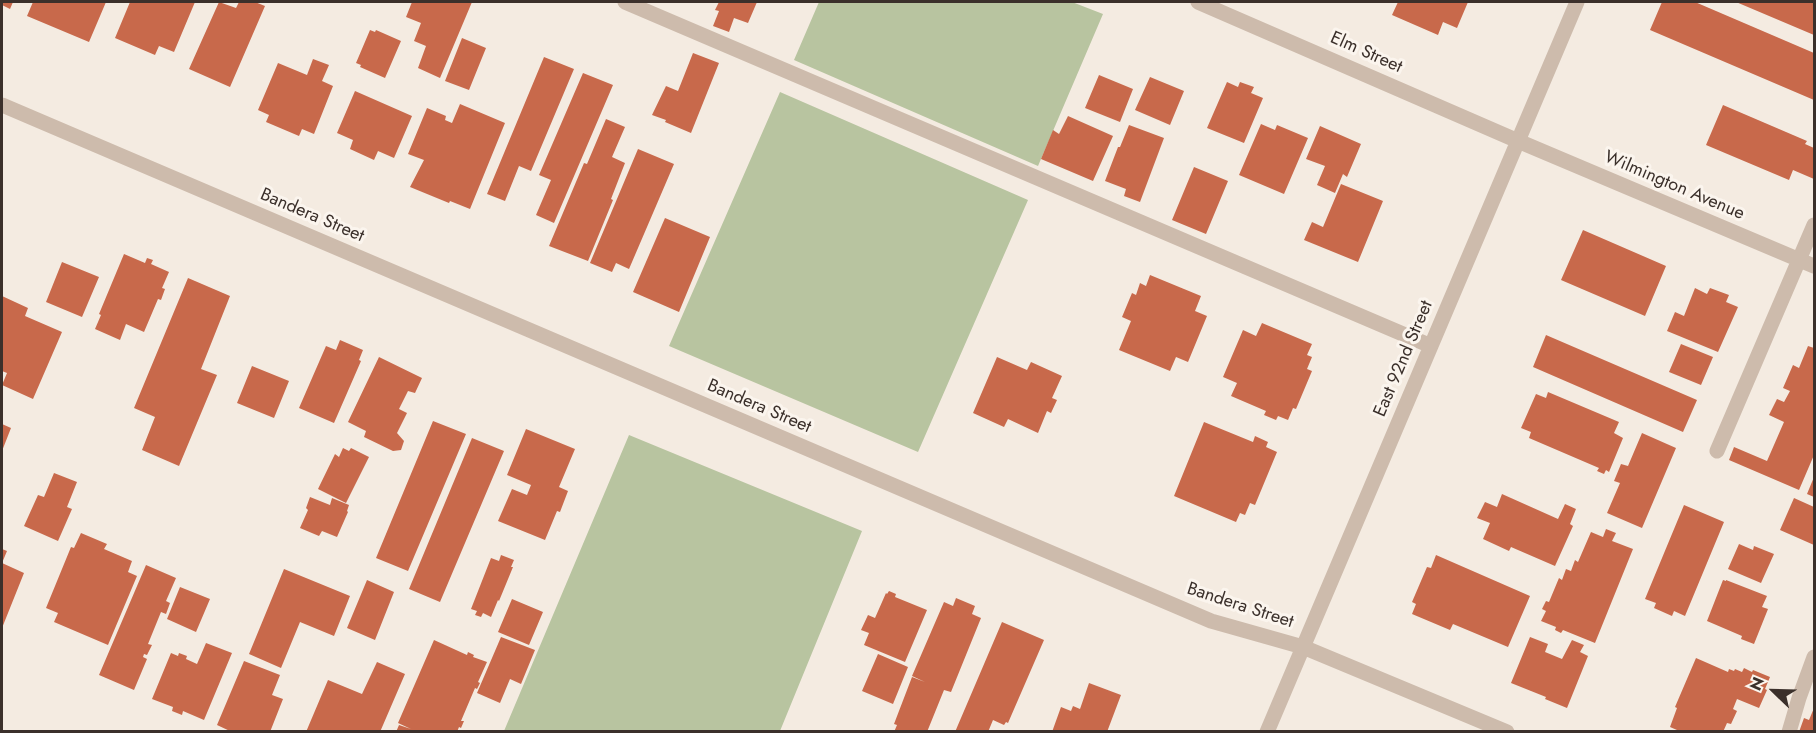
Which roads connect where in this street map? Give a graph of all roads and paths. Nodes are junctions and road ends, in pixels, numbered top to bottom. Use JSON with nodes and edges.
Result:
{"nodes":[{"id":1,"x":625,"y":2,"type":"edge"},
{"id":2,"x":1198,"y":2,"type":"edge"},
{"id":3,"x":1577,"y":2,"type":"edge"},
{"id":4,"x":2,"y":105,"type":"edge"},
{"id":5,"x":1518,"y":141,"type":"junction"},
{"id":6,"x":1815,"y":225,"type":"edge"},
{"id":7,"x":1799,"y":260,"type":"junction"},
{"id":8,"x":1815,"y":267,"type":"edge"},
{"id":9,"x":1431,"y":346,"type":"junction"},
{"id":10,"x":1717,"y":451,"type":"dead end"},
{"id":11,"x":1303,"y":646,"type":"junction"},
{"id":12,"x":1815,"y":657,"type":"edge"},
{"id":13,"x":1267,"y":732,"type":"edge"},
{"id":14,"x":1507,"y":732,"type":"edge"},
{"id":15,"x":1789,"y":732,"type":"edge"}],
"edges":[{"from":1,"to":9,"type":"street"},
{"from":2,"to":5,"type":"street","name":"Elm Street"},
{"from":3,"to":5,"type":"street","name":"East 92nd Street"},
{"from":4,"to":11,"type":"street","name":"Bandera Street"},
{"from":5,"to":7,"type":"street","name":"Wilmington Avenue"},
{"from":5,"to":9,"type":"street","name":"East 92nd Street"},
{"from":6,"to":7,"type":"street"},
{"from":7,"to":8,"type":"street","name":"Wilmington Avenue"},
{"from":7,"to":10,"type":"street"},
{"from":9,"to":11,"type":"street","name":"East 92nd Street"},
{"from":11,"to":13,"type":"street","name":"East 92nd Street"},
{"from":11,"to":14,"type":"street","name":"Bandera Street"},
{"from":12,"to":15,"type":"street"}]}
